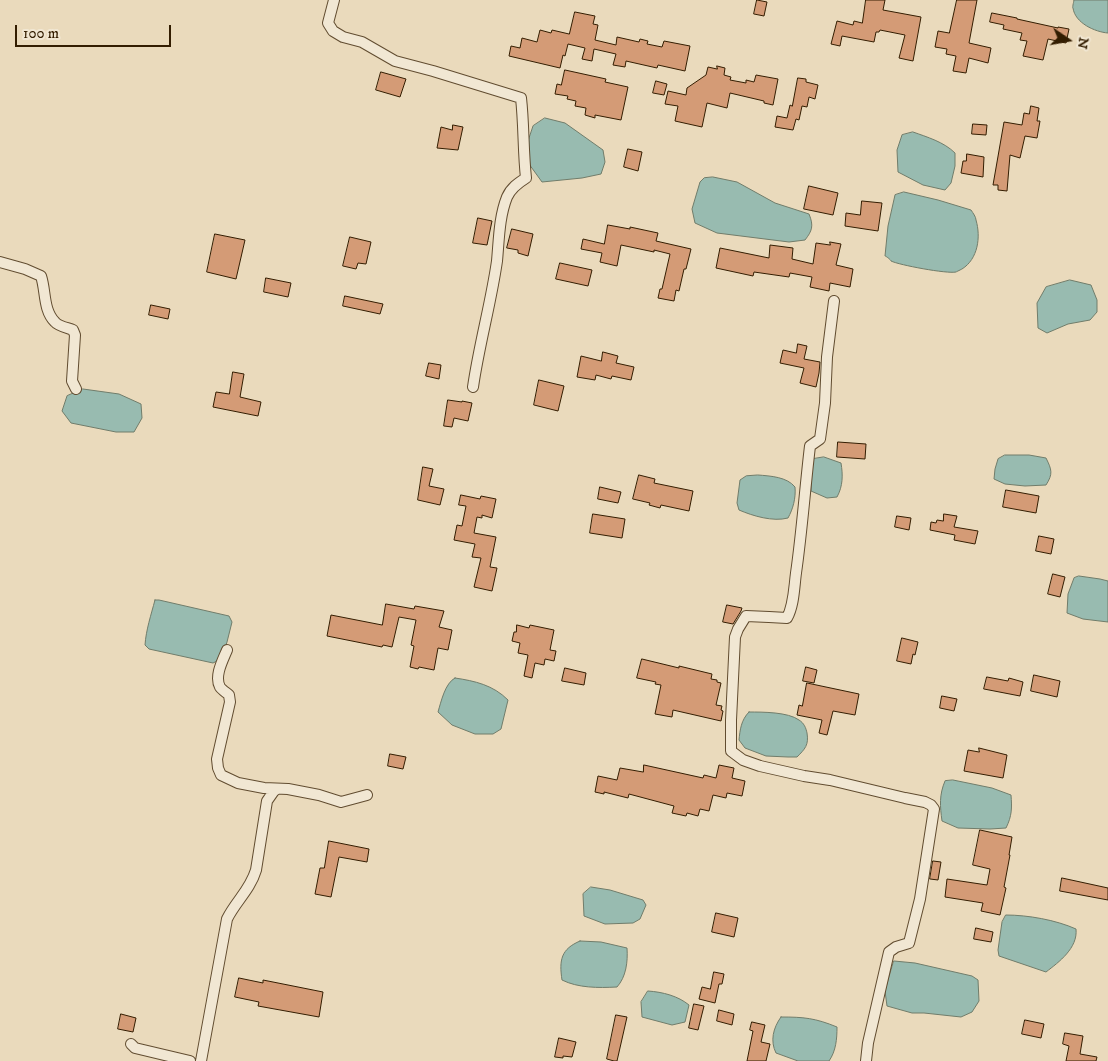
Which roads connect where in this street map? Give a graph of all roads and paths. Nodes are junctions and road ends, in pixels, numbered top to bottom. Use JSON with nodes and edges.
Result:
{"nodes":[{"id":1,"x":334,"y":0,"type":"edge"},
{"id":2,"x":0,"y":262,"type":"edge"},
{"id":3,"x":834,"y":301,"type":"dead end"},
{"id":4,"x":473,"y":386,"type":"dead end"},
{"id":5,"x":76,"y":388,"type":"dead end"},
{"id":6,"x":227,"y":650,"type":"dead end"},
{"id":7,"x":277,"y":788,"type":"junction"},
{"id":8,"x":367,"y":795,"type":"dead end"},
{"id":9,"x":131,"y":1044,"type":"dead end"},
{"id":10,"x":190,"y":1061,"type":"edge"},
{"id":11,"x":201,"y":1061,"type":"edge"},
{"id":12,"x":866,"y":1061,"type":"edge"}],
"edges":[{"from":1,"to":4,"type":"street"},
{"from":2,"to":5,"type":"street"},
{"from":3,"to":12,"type":"street"},
{"from":6,"to":7,"type":"street"},
{"from":7,"to":8,"type":"street"},
{"from":7,"to":11,"type":"street"},
{"from":9,"to":10,"type":"street"}]}
